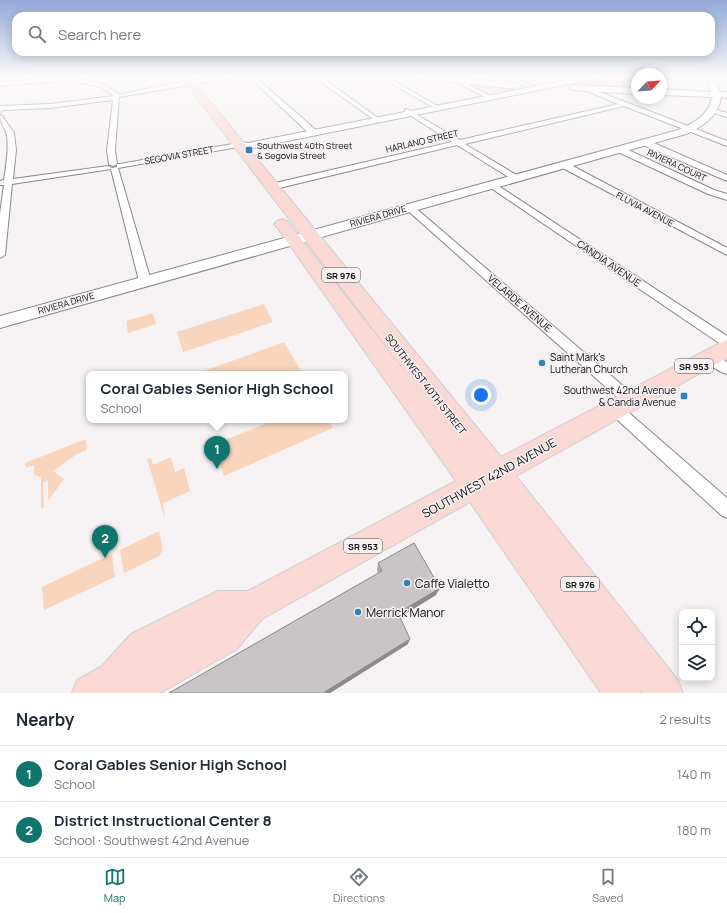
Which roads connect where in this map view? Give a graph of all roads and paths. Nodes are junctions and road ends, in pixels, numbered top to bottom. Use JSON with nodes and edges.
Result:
{"nodes":[{"id":1,"x":116,"y":109,"type":"edge"},
{"id":2,"x":203,"y":109,"type":"edge"},
{"id":3,"x":288,"y":109,"type":"edge"},
{"id":4,"x":363,"y":109,"type":"edge"},
{"id":5,"x":423,"y":109,"type":"edge"},
{"id":6,"x":601,"y":109,"type":"edge"},
{"id":7,"x":637,"y":109,"type":"edge"},
{"id":8,"x":714,"y":111,"type":"joint"},
{"id":9,"x":409,"y":112,"type":"junction"},
{"id":10,"x":727,"y":116,"type":"edge"},
{"id":11,"x":0,"y":117,"type":"edge"},
{"id":12,"x":377,"y":119,"type":"junction"},
{"id":13,"x":687,"y":129,"type":"junction"},
{"id":14,"x":312,"y":131,"type":"junction"},
{"id":15,"x":644,"y":142,"type":"junction"},
{"id":16,"x":458,"y":143,"type":"junction"},
{"id":17,"x":727,"y":144,"type":"edge"},
{"id":18,"x":619,"y":149,"type":"junction"},
{"id":19,"x":233,"y":151,"type":"junction"},
{"id":20,"x":564,"y":164,"type":"junction"},
{"id":21,"x":114,"y":167,"type":"junction"},
{"id":22,"x":514,"y":178,"type":"junction"},
{"id":23,"x":727,"y":178,"type":"edge"},
{"id":24,"x":4,"y":183,"type":"edge"},
{"id":25,"x":491,"y":184,"type":"junction"},
{"id":26,"x":271,"y":187,"type":"junction"},
{"id":27,"x":727,"y":197,"type":"edge"},
{"id":28,"x":409,"y":207,"type":"junction"},
{"id":29,"x":276,"y":216,"type":"dead end"},
{"id":30,"x":301,"y":237,"type":"junction"},
{"id":31,"x":727,"y":252,"type":"edge"},
{"id":32,"x":0,"y":255,"type":"edge"},
{"id":33,"x":145,"y":281,"type":"junction"},
{"id":34,"x":0,"y":322,"type":"edge"},
{"id":35,"x":727,"y":342,"type":"edge"},
{"id":36,"x":721,"y":358,"type":"edge"},
{"id":37,"x":623,"y":405,"type":"junction"},
{"id":38,"x":486,"y":480,"type":"junction"},
{"id":39,"x":727,"y":509,"type":"edge"},
{"id":40,"x":103,"y":686,"type":"edge"},
{"id":41,"x":623,"y":693,"type":"edge"},
{"id":42,"x":665,"y":693,"type":"edge"}],
"edges":[{"from":1,"to":21,"type":"street"},
{"from":2,"to":19,"type":"main road","name":"SOUTHWEST 40TH STREET","number":"SR 976"},
{"from":3,"to":14,"type":"street"},
{"from":4,"to":12,"type":"street"},
{"from":5,"to":9,"type":"street","name":"SEGOVIA STREET"},
{"from":6,"to":16,"type":"street","name":"HARLANO STREET"},
{"from":7,"to":13,"type":"street"},
{"from":8,"to":10,"type":"street"},
{"from":8,"to":13,"type":"street","name":"RIVIERA DRIVE"},
{"from":9,"to":12,"type":"street","name":"SEGOVIA STREET"},
{"from":9,"to":16,"type":"street"},
{"from":11,"to":24,"type":"street"},
{"from":12,"to":14,"type":"street","name":"SEGOVIA STREET"},
{"from":13,"to":15,"type":"street","name":"RIVIERA DRIVE"},
{"from":13,"to":17,"type":"street"},
{"from":14,"to":19,"type":"street","name":"SEGOVIA STREET"},
{"from":15,"to":18,"type":"street","name":"RIVIERA DRIVE"},
{"from":15,"to":23,"type":"street","name":"RIVIERA COURT"},
{"from":16,"to":22,"type":"street"},
{"from":16,"to":26,"type":"street","name":"HARLANO STREET"},
{"from":18,"to":20,"type":"street","name":"RIVIERA DRIVE"},
{"from":18,"to":27,"type":"street","name":"RIVIERA COURT"},
{"from":19,"to":21,"type":"street","name":"SEGOVIA STREET"},
{"from":19,"to":26,"type":"main road","name":"SOUTHWEST 40TH STREET","number":"SR 976"},
{"from":20,"to":22,"type":"street","name":"RIVIERA DRIVE"},
{"from":20,"to":31,"type":"street","name":"FLUVIA AVENUE"},
{"from":21,"to":24,"type":"street","name":"SEGOVIA STREET"},
{"from":21,"to":33,"type":"street"},
{"from":22,"to":25,"type":"street","name":"RIVIERA DRIVE"},
{"from":24,"to":32,"type":"street"},
{"from":25,"to":28,"type":"street","name":"RIVIERA DRIVE"},
{"from":25,"to":35,"type":"street","name":"CANDIA AVENUE"},
{"from":26,"to":30,"type":"main road","name":"SOUTHWEST 40TH STREET","number":"SR 976"},
{"from":28,"to":30,"type":"street","name":"RIVIERA DRIVE"},
{"from":28,"to":37,"type":"street","name":"VELARDE AVENUE"},
{"from":29,"to":30,"type":"main road","name":"SOUTHWEST 40TH STREET","number":"SR 976"},
{"from":30,"to":33,"type":"street","name":"RIVIERA DRIVE"},
{"from":30,"to":38,"type":"main road","name":"SOUTHWEST 40TH STREET","number":"SR 976"},
{"from":33,"to":34,"type":"street","name":"RIVIERA DRIVE"},
{"from":36,"to":37,"type":"main road","name":"SOUTHWEST 42ND AVENUE","number":"SR 953"},
{"from":37,"to":38,"type":"main road","name":"SOUTHWEST 42ND AVENUE","number":"SR 953"},
{"from":37,"to":39,"type":"street","name":"VELARDE AVENUE"},
{"from":38,"to":40,"type":"main road","name":"SOUTHWEST 42ND AVENUE","number":"SR 953"},
{"from":38,"to":41,"type":"main road","name":"SOUTHWEST 40TH STREET","number":"SR 976"},
{"from":38,"to":42,"type":"main road","name":"SOUTHWEST 40TH STREET","number":"SR 976"}]}
